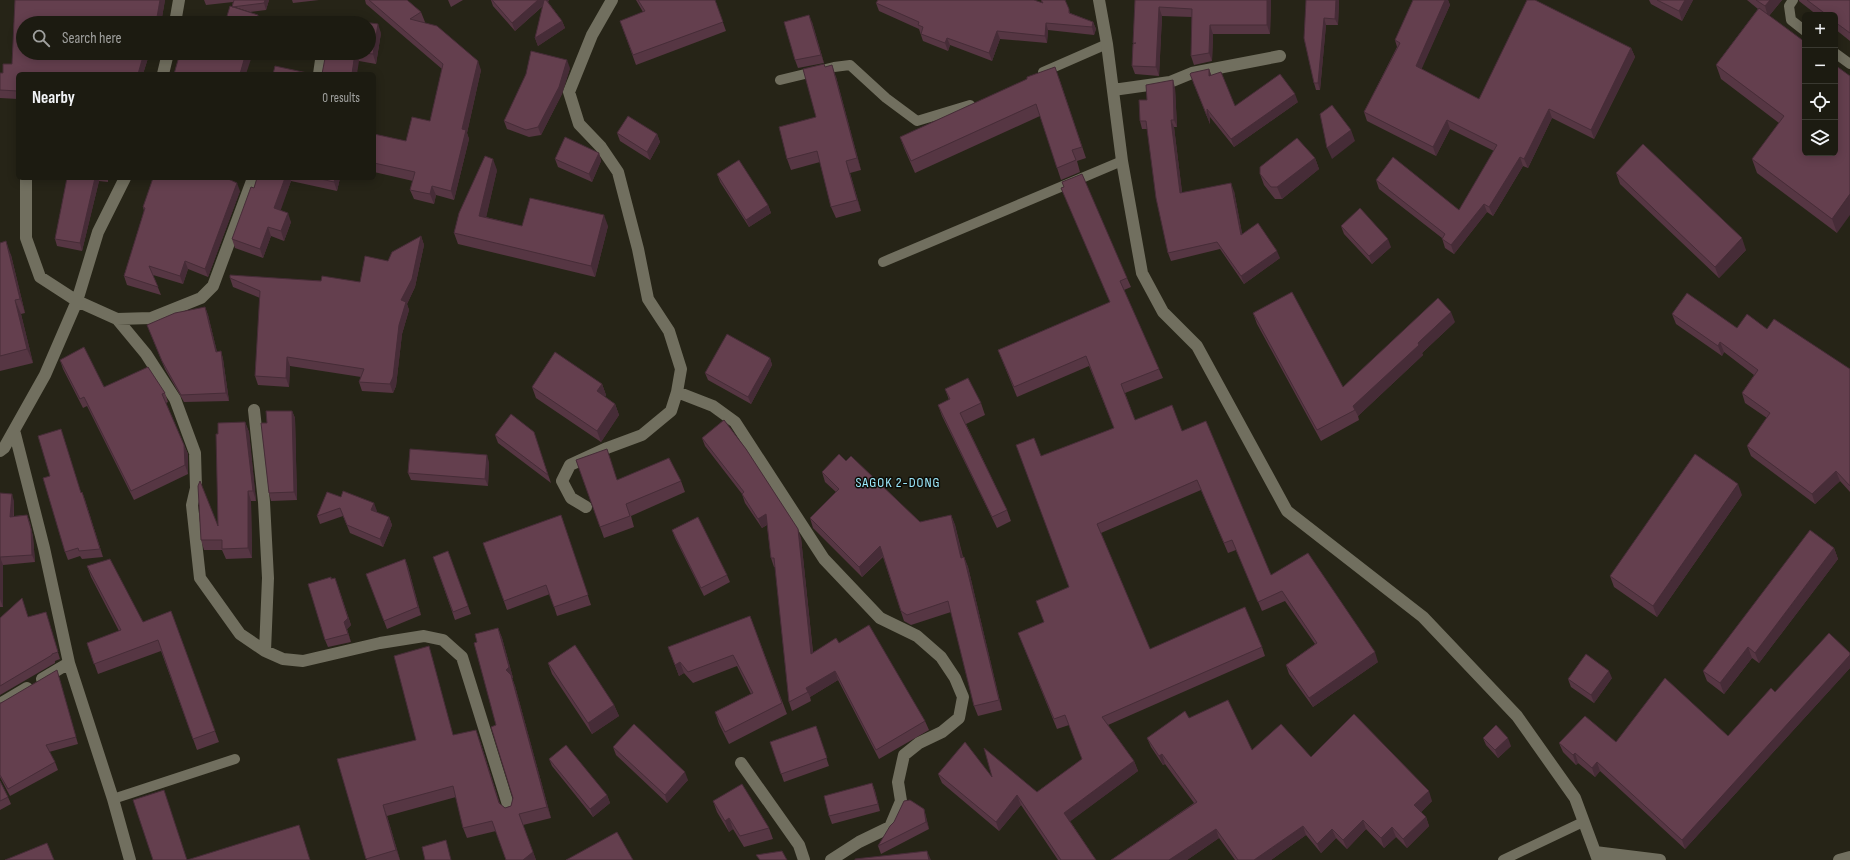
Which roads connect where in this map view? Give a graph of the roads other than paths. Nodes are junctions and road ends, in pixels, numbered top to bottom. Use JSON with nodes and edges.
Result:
{"nodes":[{"id":1,"x":179,"y":0,"type":"edge"},
{"id":2,"x":612,"y":0,"type":"edge"},
{"id":3,"x":1099,"y":0,"type":"edge"},
{"id":4,"x":1793,"y":0,"type":"edge"},
{"id":5,"x":176,"y":16,"type":"edge"},
{"id":6,"x":1802,"y":28,"type":"edge"},
{"id":7,"x":1107,"y":44,"type":"junction"},
{"id":8,"x":1838,"y":55,"type":"edge"},
{"id":9,"x":1280,"y":56,"type":"dead end"},
{"id":10,"x":166,"y":60,"type":"edge"},
{"id":11,"x":321,"y":60,"type":"edge"},
{"id":12,"x":1850,"y":64,"type":"edge"},
{"id":13,"x":163,"y":72,"type":"edge"},
{"id":14,"x":320,"y":72,"type":"edge"},
{"id":15,"x":1034,"y":76,"type":"edge"},
{"id":16,"x":780,"y":80,"type":"dead end"},
{"id":17,"x":1113,"y":90,"type":"junction"},
{"id":18,"x":976,"y":102,"type":"edge"},
{"id":19,"x":1122,"y":161,"type":"junction"},
{"id":20,"x":26,"y":180,"type":"dead end"},
{"id":21,"x":124,"y":180,"type":"edge"},
{"id":22,"x":251,"y":180,"type":"edge"},
{"id":23,"x":883,"y":262,"type":"dead end"},
{"id":24,"x":77,"y":301,"type":"junction"},
{"id":25,"x":117,"y":319,"type":"junction"},
{"id":26,"x":677,"y":392,"type":"junction"},
{"id":27,"x":254,"y":410,"type":"dead end"},
{"id":28,"x":14,"y":430,"type":"junction"},
{"id":29,"x":0,"y":451,"type":"edge"},
{"id":30,"x":586,"y":507,"type":"edge"},
{"id":31,"x":265,"y":651,"type":"junction"},
{"id":32,"x":69,"y":663,"type":"junction"},
{"id":33,"x":0,"y":704,"type":"edge"},
{"id":34,"x":235,"y":760,"type":"dead end"},
{"id":35,"x":741,"y":763,"type":"dead end"},
{"id":36,"x":113,"y":799,"type":"junction"},
{"id":37,"x":510,"y":811,"type":"edge"},
{"id":38,"x":1583,"y":822,"type":"junction"},
{"id":39,"x":1596,"y":856,"type":"edge"},
{"id":40,"x":1850,"y":857,"type":"edge"},
{"id":41,"x":130,"y":860,"type":"edge"},
{"id":42,"x":804,"y":860,"type":"edge"},
{"id":43,"x":831,"y":860,"type":"edge"},
{"id":44,"x":1503,"y":860,"type":"edge"},
{"id":45,"x":1660,"y":860,"type":"edge"},
{"id":46,"x":1839,"y":860,"type":"edge"}],
"edges":[{"from":1,"to":5,"type":"street"},
{"from":2,"to":26,"type":"street"},
{"from":3,"to":7,"type":"street"},
{"from":4,"to":6,"type":"lane"},
{"from":7,"to":15,"type":"lane"},
{"from":7,"to":17,"type":"street"},
{"from":8,"to":12,"type":"lane"},
{"from":9,"to":17,"type":"street"},
{"from":10,"to":13,"type":"street"},
{"from":11,"to":14,"type":"street"},
{"from":16,"to":18,"type":"lane"},
{"from":17,"to":19,"type":"street"},
{"from":19,"to":23,"type":"lane"},
{"from":19,"to":38,"type":"street"},
{"from":20,"to":24,"type":"street"},
{"from":21,"to":24,"type":"street"},
{"from":22,"to":25,"type":"street"},
{"from":24,"to":25,"type":"street"},
{"from":24,"to":28,"type":"street"},
{"from":25,"to":31,"type":"street"},
{"from":26,"to":30,"type":"street"},
{"from":26,"to":43,"type":"street"},
{"from":27,"to":31,"type":"street"},
{"from":28,"to":29,"type":"street"},
{"from":28,"to":32,"type":"street"},
{"from":31,"to":37,"type":"street"},
{"from":32,"to":33,"type":"street"},
{"from":32,"to":36,"type":"street"},
{"from":34,"to":36,"type":"lane"},
{"from":35,"to":42,"type":"street"},
{"from":36,"to":41,"type":"street"},
{"from":38,"to":39,"type":"street"},
{"from":38,"to":44,"type":"lane"},
{"from":39,"to":45,"type":"street"},
{"from":40,"to":46,"type":"street"}]}
